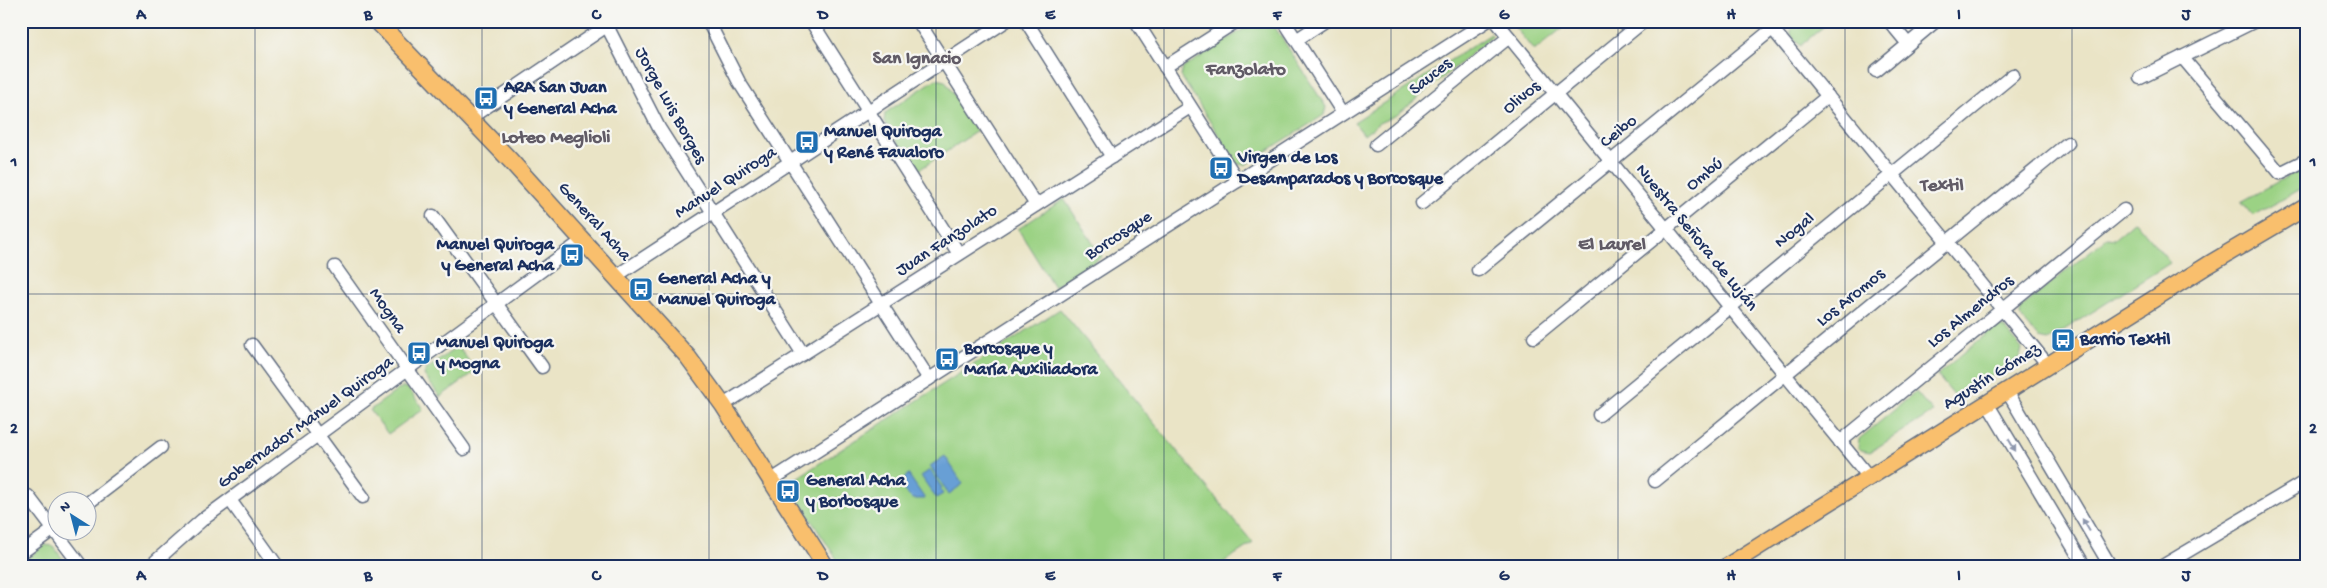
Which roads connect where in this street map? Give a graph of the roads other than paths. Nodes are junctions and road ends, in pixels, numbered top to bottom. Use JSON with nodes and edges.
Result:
{"nodes":[{"id":1,"x":377,"y":21,"type":"edge"},
{"id":2,"x":708,"y":21,"type":"edge"},
{"id":3,"x":811,"y":21,"type":"edge"},
{"id":4,"x":918,"y":21,"type":"edge"},
{"id":5,"x":1006,"y":21,"type":"edge"},
{"id":6,"x":1026,"y":21,"type":"edge"},
{"id":7,"x":1237,"y":21,"type":"edge"},
{"id":8,"x":1284,"y":21,"type":"edge"},
{"id":9,"x":1324,"y":21,"type":"edge"},
{"id":10,"x":1487,"y":21,"type":"edge"},
{"id":11,"x":1496,"y":21,"type":"edge"},
{"id":12,"x":1644,"y":21,"type":"edge"},
{"id":13,"x":1889,"y":21,"type":"edge"},
{"id":14,"x":1936,"y":21,"type":"edge"},
{"id":15,"x":2255,"y":21,"type":"edge"},
{"id":16,"x":610,"y":24,"type":"edge"},
{"id":17,"x":1137,"y":24,"type":"edge"},
{"id":18,"x":1774,"y":24,"type":"edge"},
{"id":19,"x":1508,"y":36,"type":"junction"},
{"id":20,"x":1296,"y":40,"type":"junction"},
{"id":21,"x":1908,"y":44,"type":"junction"},
{"id":22,"x":2182,"y":57,"type":"junction"},
{"id":23,"x":944,"y":62,"type":"junction"},
{"id":24,"x":1165,"y":67,"type":"junction"},
{"id":25,"x":1876,"y":71,"type":"dead end"},
{"id":26,"x":2013,"y":75,"type":"dead end"},
{"id":27,"x":2140,"y":78,"type":"dead end"},
{"id":28,"x":1555,"y":94,"type":"junction"},
{"id":29,"x":1828,"y":96,"type":"junction"},
{"id":30,"x":1190,"y":107,"type":"junction"},
{"id":31,"x":868,"y":111,"type":"junction"},
{"id":32,"x":1343,"y":113,"type":"junction"},
{"id":33,"x":470,"y":118,"type":"junction"},
{"id":34,"x":2068,"y":143,"type":"dead end"},
{"id":35,"x":1376,"y":145,"type":"dead end"},
{"id":36,"x":1112,"y":157,"type":"junction"},
{"id":37,"x":2306,"y":160,"type":"edge"},
{"id":38,"x":1611,"y":161,"type":"junction"},
{"id":39,"x":791,"y":162,"type":"junction"},
{"id":40,"x":1892,"y":174,"type":"junction"},
{"id":41,"x":1238,"y":181,"type":"junction"},
{"id":42,"x":1422,"y":203,"type":"dead end"},
{"id":43,"x":1036,"y":205,"type":"junction"},
{"id":44,"x":2306,"y":207,"type":"edge"},
{"id":45,"x":2124,"y":210,"type":"dead end"},
{"id":46,"x":713,"y":213,"type":"junction"},
{"id":47,"x":433,"y":216,"type":"dead end"},
{"id":48,"x":1666,"y":229,"type":"junction"},
{"id":49,"x":583,"y":240,"type":"junction"},
{"id":50,"x":1947,"y":242,"type":"junction"},
{"id":51,"x":959,"y":254,"type":"junction"},
{"id":52,"x":335,"y":267,"type":"dead end"},
{"id":53,"x":1478,"y":270,"type":"dead end"},
{"id":54,"x":616,"y":276,"type":"junction"},
{"id":55,"x":497,"y":304,"type":"junction"},
{"id":56,"x":882,"y":304,"type":"junction"},
{"id":57,"x":1730,"y":307,"type":"junction"},
{"id":58,"x":2002,"y":310,"type":"junction"},
{"id":59,"x":1534,"y":337,"type":"dead end"},
{"id":60,"x":252,"y":345,"type":"dead end"},
{"id":61,"x":803,"y":354,"type":"junction"},
{"id":62,"x":2048,"y":365,"type":"junction"},
{"id":63,"x":542,"y":367,"type":"dead end"},
{"id":64,"x":408,"y":370,"type":"junction"},
{"id":65,"x":1786,"y":374,"type":"junction"},
{"id":66,"x":929,"y":378,"type":"junction"},
{"id":67,"x":2007,"y":391,"type":"junction"},
{"id":68,"x":1987,"y":403,"type":"junction"},
{"id":69,"x":723,"y":405,"type":"junction"},
{"id":70,"x":1599,"y":414,"type":"dead end"},
{"id":71,"x":318,"y":435,"type":"junction"},
{"id":72,"x":1840,"y":442,"type":"junction"},
{"id":73,"x":161,"y":447,"type":"dead end"},
{"id":74,"x":464,"y":449,"type":"dead end"},
{"id":75,"x":1869,"y":477,"type":"junction"},
{"id":76,"x":770,"y":481,"type":"junction"},
{"id":77,"x":1655,"y":481,"type":"dead end"},
{"id":78,"x":2306,"y":481,"type":"edge"},
{"id":79,"x":98,"y":495,"type":"edge"},
{"id":80,"x":28,"y":496,"type":"dead end"},
{"id":81,"x":363,"y":497,"type":"dead end"},
{"id":82,"x":230,"y":500,"type":"junction"},
{"id":83,"x":48,"y":520,"type":"edge"},
{"id":84,"x":48,"y":533,"type":"edge"},
{"id":85,"x":63,"y":540,"type":"edge"},
{"id":86,"x":21,"y":553,"type":"edge"},
{"id":87,"x":82,"y":567,"type":"edge"},
{"id":88,"x":149,"y":567,"type":"edge"},
{"id":89,"x":278,"y":567,"type":"edge"},
{"id":90,"x":826,"y":567,"type":"edge"},
{"id":91,"x":1726,"y":567,"type":"edge"},
{"id":92,"x":2085,"y":567,"type":"edge"},
{"id":93,"x":2111,"y":567,"type":"edge"},
{"id":94,"x":2160,"y":567,"type":"edge"}],
"edges":[{"from":1,"to":33,"type":"main road","name":"General Acha"},
{"from":2,"to":39,"type":"street"},
{"from":3,"to":31,"type":"street"},
{"from":4,"to":23,"type":"street"},
{"from":5,"to":23,"type":"street","name":"Manuel Quiroga"},
{"from":6,"to":36,"type":"street"},
{"from":7,"to":24,"type":"street"},
{"from":8,"to":20,"type":"street"},
{"from":9,"to":20,"type":"street"},
{"from":10,"to":32,"type":"street","name":"Borcosque"},
{"from":11,"to":19,"type":"street","name":"Nuestra Señora de Luján"},
{"from":12,"to":28,"type":"street","name":"Olivos"},
{"from":13,"to":21,"type":"street"},
{"from":14,"to":21,"type":"street"},
{"from":15,"to":22,"type":"street"},
{"from":16,"to":33,"type":"street"},
{"from":16,"to":46,"type":"street","name":"Jorge Luis Borges"},
{"from":17,"to":24,"type":"street"},
{"from":18,"to":29,"type":"street"},
{"from":18,"to":38,"type":"street","name":"Ceibo"},
{"from":19,"to":28,"type":"street","name":"Nuestra Señora de Luján"},
{"from":19,"to":35,"type":"street","name":"Sauces"},
{"from":20,"to":32,"type":"street"},
{"from":21,"to":25,"type":"street"},
{"from":22,"to":27,"type":"street"},
{"from":22,"to":37,"type":"street"},
{"from":23,"to":31,"type":"street","name":"Manuel Quiroga"},
{"from":23,"to":43,"type":"street"},
{"from":24,"to":30,"type":"street"},
{"from":26,"to":40,"type":"street","name":"Nogal"},
{"from":28,"to":38,"type":"street","name":"Nuestra Señora de Luján"},
{"from":28,"to":42,"type":"street","name":"Olivos"},
{"from":29,"to":40,"type":"street"},
{"from":29,"to":48,"type":"street","name":"Ombú"},
{"from":30,"to":36,"type":"street","name":"Juan Fanzolato"},
{"from":30,"to":41,"type":"street"},
{"from":31,"to":39,"type":"street","name":"Manuel Quiroga"},
{"from":31,"to":51,"type":"street"},
{"from":32,"to":41,"type":"street","name":"Borcosque"},
{"from":33,"to":49,"type":"main road","name":"General Acha"},
{"from":34,"to":50,"type":"street","name":"Los Aromos"},
{"from":36,"to":43,"type":"street","name":"Juan Fanzolato"},
{"from":38,"to":48,"type":"street","name":"Nuestra Señora de Luján"},
{"from":38,"to":53,"type":"street","name":"Ceibo"},
{"from":39,"to":46,"type":"street","name":"Manuel Quiroga"},
{"from":39,"to":56,"type":"street"},
{"from":40,"to":50,"type":"street"},
{"from":40,"to":57,"type":"street","name":"Nogal"},
{"from":41,"to":66,"type":"street","name":"Borcosque"},
{"from":43,"to":51,"type":"street","name":"Juan Fanzolato"},
{"from":44,"to":62,"type":"main road","name":"Agustín Gómez"},
{"from":45,"to":58,"type":"street","name":"Los Almendros"},
{"from":46,"to":54,"type":"street","name":"Manuel Quiroga"},
{"from":46,"to":61,"type":"street","name":"Jorge Luis Borges"},
{"from":47,"to":55,"type":"street"},
{"from":48,"to":57,"type":"street","name":"Nuestra Señora de Luján"},
{"from":48,"to":59,"type":"street","name":"Ombú"},
{"from":49,"to":54,"type":"main road","name":"General Acha"},
{"from":49,"to":55,"type":"street","name":"Gobernador Manuel Quiroga"},
{"from":50,"to":58,"type":"street"},
{"from":50,"to":65,"type":"street","name":"Los Aromos"},
{"from":51,"to":56,"type":"street","name":"Juan Fanzolato"},
{"from":52,"to":64,"type":"street","name":"Mogna"},
{"from":54,"to":69,"type":"main road","name":"General Acha"},
{"from":55,"to":63,"type":"street"},
{"from":55,"to":64,"type":"street","name":"Gobernador Manuel Quiroga"},
{"from":56,"to":61,"type":"street","name":"Juan Fanzolato"},
{"from":56,"to":66,"type":"street"},
{"from":57,"to":65,"type":"street","name":"Nuestra Señora de Luján"},
{"from":57,"to":70,"type":"street","name":"Nogal"},
{"from":58,"to":62,"type":"street"},
{"from":58,"to":72,"type":"street","name":"Los Almendros"},
{"from":60,"to":71,"type":"street"},
{"from":61,"to":69,"type":"street","name":"Juan Fanzolato"},
{"from":62,"to":67,"type":"main road","name":"Agustín Gómez"},
{"from":64,"to":71,"type":"street","name":"Gobernador Manuel Quiroga"},
{"from":64,"to":74,"type":"street","name":"Mogna"},
{"from":65,"to":72,"type":"street","name":"Nuestra Señora de Luján"},
{"from":65,"to":77,"type":"street","name":"Los Aromos"},
{"from":66,"to":76,"type":"street","name":"Borcosque"},
{"from":67,"to":68,"type":"main road","name":"Agustín Gómez"},
{"from":93,"to":67,"type":"street","one_way":true},
{"from":68,"to":75,"type":"main road","name":"Agustín Gómez"},
{"from":68,"to":92,"type":"street","one_way":true},
{"from":69,"to":76,"type":"main road","name":"General Acha"},
{"from":71,"to":81,"type":"street"},
{"from":71,"to":82,"type":"street","name":"Gobernador Manuel Quiroga"},
{"from":72,"to":75,"type":"street","name":"Nuestra Señora de Luján"},
{"from":73,"to":79,"type":"street"},
{"from":75,"to":91,"type":"main road","name":"Agustín Gómez"},
{"from":76,"to":90,"type":"main road","name":"General Acha"},
{"from":78,"to":94,"type":"street"},
{"from":80,"to":83,"type":"street"},
{"from":82,"to":88,"type":"street","name":"Gobernador Manuel Quiroga"},
{"from":82,"to":89,"type":"street"},
{"from":84,"to":86,"type":"street"},
{"from":85,"to":87,"type":"street"}]}
